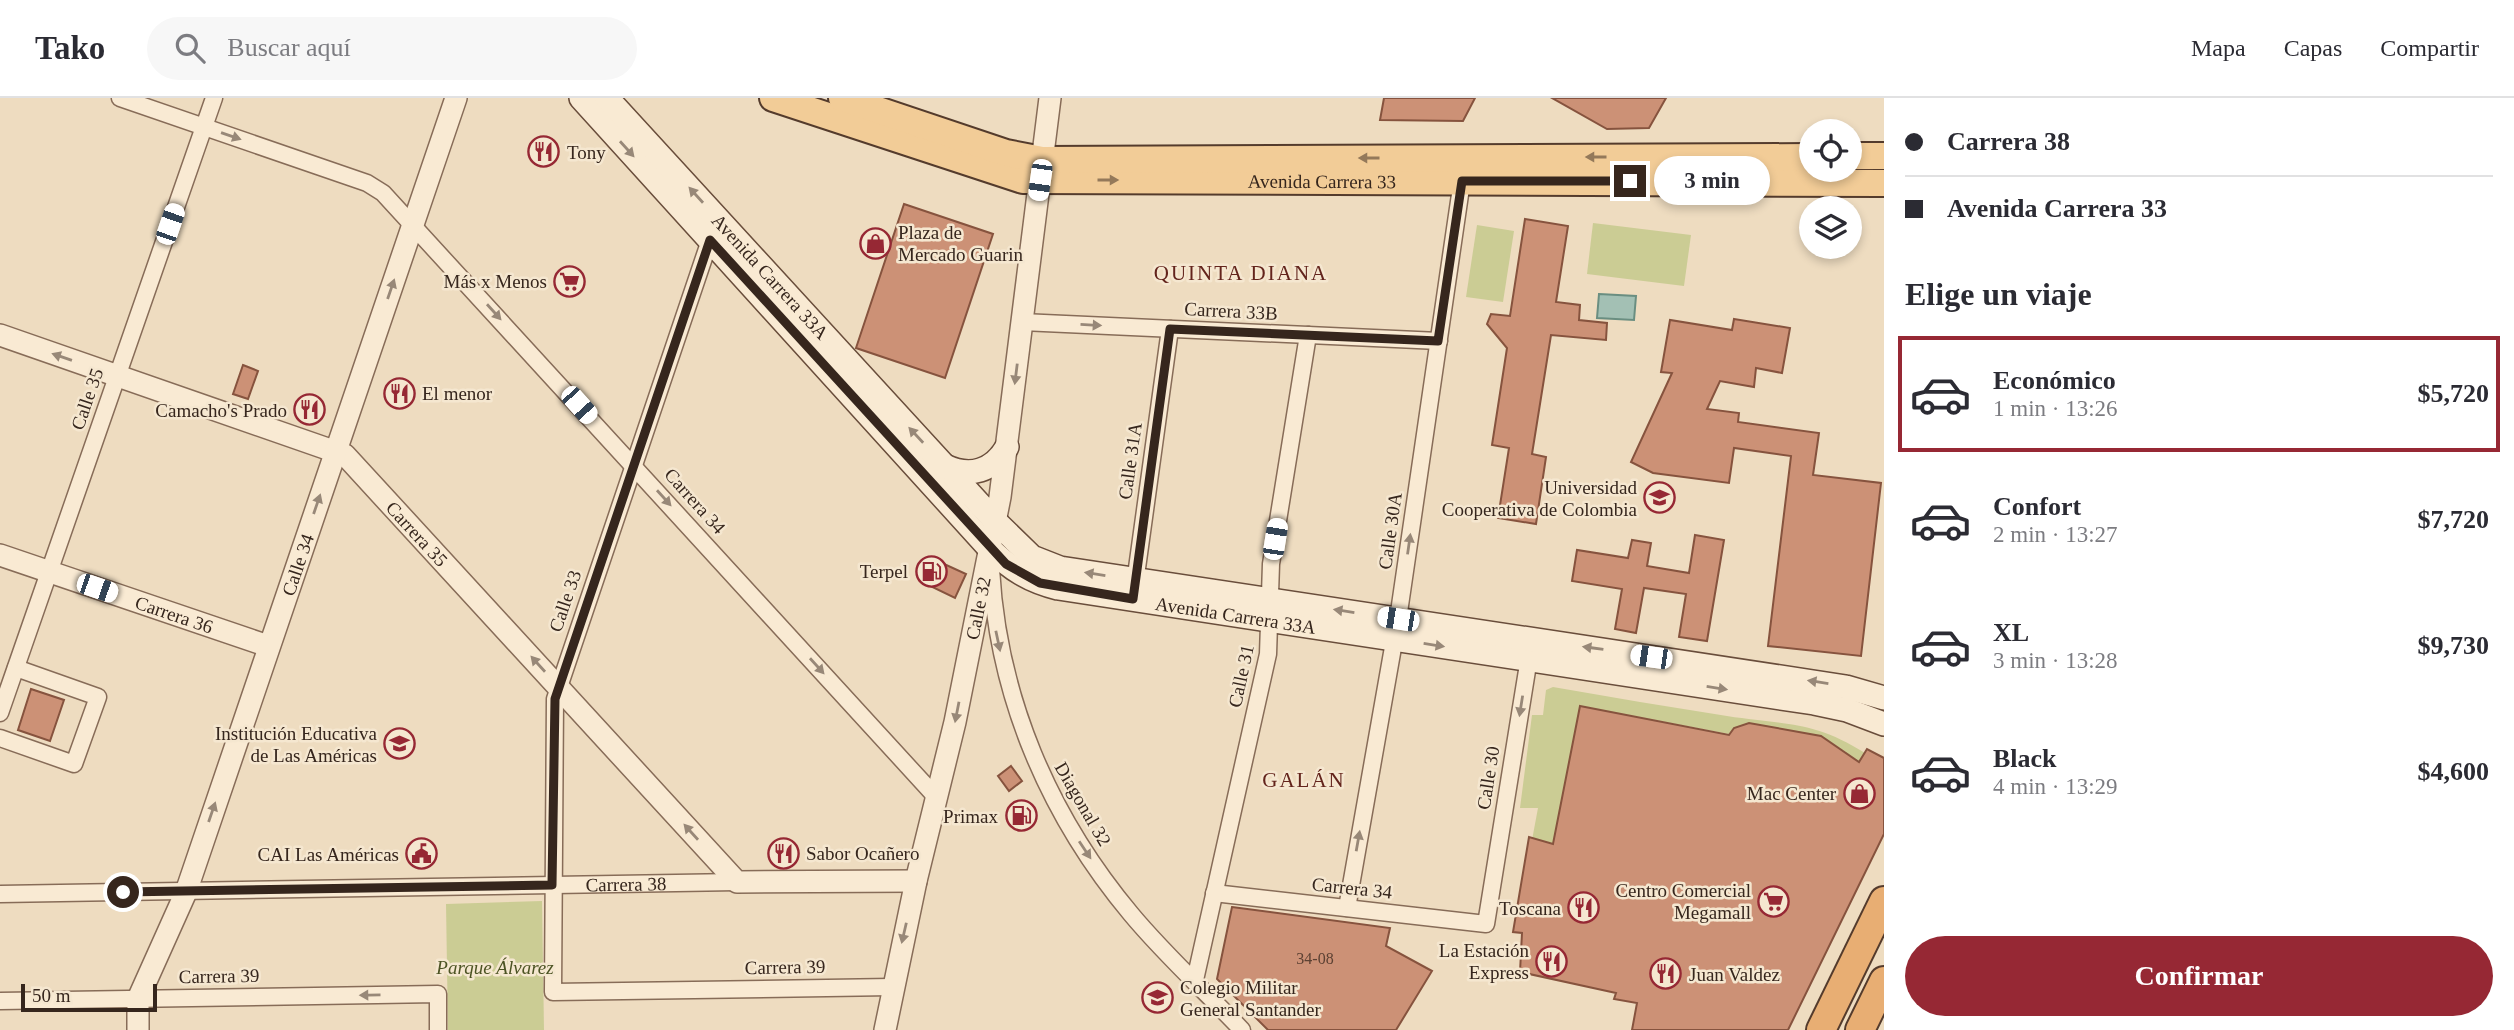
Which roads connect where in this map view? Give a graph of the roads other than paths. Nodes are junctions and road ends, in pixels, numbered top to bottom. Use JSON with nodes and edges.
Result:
{"nodes":[{"id":1,"x":120,"y":98,"type":"edge"},
{"id":2,"x":214,"y":98,"type":"edge"},
{"id":3,"x":456,"y":98,"type":"edge"},
{"id":4,"x":582,"y":98,"type":"edge"},
{"id":5,"x":607,"y":98,"type":"edge"},
{"id":6,"x":772,"y":98,"type":"edge"},
{"id":7,"x":842,"y":98,"type":"edge"},
{"id":8,"x":1050,"y":98,"type":"edge"},
{"id":9,"x":204,"y":127,"type":"junction"},
{"id":10,"x":1799,"y":156,"type":"edge"},
{"id":11,"x":1862,"y":156,"type":"edge"},
{"id":12,"x":1884,"y":156,"type":"edge"},
{"id":13,"x":1041,"y":170,"type":"junction"},
{"id":14,"x":1464,"y":170,"type":"junction"},
{"id":15,"x":1884,"y":183,"type":"edge"},
{"id":16,"x":413,"y":223,"type":"junction"},
{"id":17,"x":734,"y":236,"type":"junction"},
{"id":18,"x":710,"y":240,"type":"junction"},
{"id":19,"x":1023,"y":322,"type":"junction"},
{"id":20,"x":1170,"y":329,"type":"junction"},
{"id":21,"x":0,"y":335,"type":"edge"},
{"id":22,"x":1308,"y":335,"type":"junction"},
{"id":23,"x":1438,"y":341,"type":"junction"},
{"id":24,"x":117,"y":375,"type":"junction"},
{"id":25,"x":1007,"y":447,"type":"junction"},
{"id":26,"x":336,"y":450,"type":"junction"},
{"id":27,"x":634,"y":465,"type":"junction"},
{"id":28,"x":945,"y":466,"type":"junction"},
{"id":29,"x":995,"y":521,"type":"junction"},
{"id":30,"x":990,"y":549,"type":"junction"},
{"id":31,"x":0,"y":555,"type":"edge"},
{"id":32,"x":49,"y":571,"type":"junction"},
{"id":33,"x":1134,"y":589,"type":"junction"},
{"id":34,"x":1270,"y":610,"type":"junction"},
{"id":35,"x":1396,"y":629,"type":"junction"},
{"id":36,"x":268,"y":646,"type":"junction"},
{"id":37,"x":1531,"y":649,"type":"junction"},
{"id":38,"x":16,"y":668,"type":"junction"},
{"id":39,"x":1673,"y":671,"type":"junction"},
{"id":40,"x":559,"y":687,"type":"junction"},
{"id":41,"x":1884,"y":698,"type":"edge"},
{"id":42,"x":0,"y":713,"type":"edge"},
{"id":43,"x":1884,"y":724,"type":"edge"},
{"id":44,"x":0,"y":738,"type":"edge"},
{"id":45,"x":937,"y":798,"type":"junction"},
{"id":46,"x":916,"y":881,"type":"junction"},
{"id":47,"x":737,"y":882,"type":"junction"},
{"id":48,"x":552,"y":885,"type":"junction"},
{"id":49,"x":186,"y":892,"type":"junction"},
{"id":50,"x":1214,"y":893,"type":"junction"},
{"id":51,"x":0,"y":894,"type":"edge"},
{"id":52,"x":1884,"y":901,"type":"edge"},
{"id":53,"x":1346,"y":908,"type":"junction"},
{"id":54,"x":1486,"y":924,"type":"joint"},
{"id":55,"x":1195,"y":981,"type":"junction"},
{"id":56,"x":1884,"y":981,"type":"edge"},
{"id":57,"x":892,"y":987,"type":"junction"},
{"id":58,"x":553,"y":992,"type":"joint"},
{"id":59,"x":138,"y":999,"type":"junction"},
{"id":60,"x":0,"y":1001,"type":"edge"},
{"id":61,"x":138,"y":1030,"type":"edge"},
{"id":62,"x":438,"y":1030,"type":"edge"},
{"id":63,"x":885,"y":1030,"type":"edge"},
{"id":64,"x":1242,"y":1030,"type":"edge"},
{"id":65,"x":1821,"y":1030,"type":"edge"},
{"id":66,"x":1860,"y":1030,"type":"edge"}],
"edges":[{"from":1,"to":9,"type":"street","name":"Carrera 34"},
{"from":2,"to":9,"type":"street","name":"Calle 35"},
{"from":3,"to":16,"type":"street","name":"Calle 34"},
{"from":4,"to":18,"type":"main road","name":"Avenida Carrera 33A","one_way":true},
{"from":17,"to":5,"type":"main road","name":"Avenida Carrera 33A","one_way":true},
{"from":6,"to":13,"type":"main road","name":"Avenida Carrera 33"},
{"from":7,"to":13,"type":"main road","name":"Avenida Carrera 33"},
{"from":8,"to":13,"type":"street","name":"Calle 32"},
{"from":9,"to":16,"type":"street","name":"Carrera 34","one_way":true},
{"from":9,"to":24,"type":"street","name":"Calle 35"},
{"from":10,"to":14,"type":"main road","name":"Avenida Carrera 33","one_way":true},
{"from":11,"to":12,"type":"main road"},
{"from":13,"to":14,"type":"main road","name":"Avenida Carrera 33"},
{"from":13,"to":19,"type":"street","name":"Calle 32"},
{"from":14,"to":15,"type":"main road","name":"Avenida Carrera 33"},
{"from":14,"to":23,"type":"street","name":"Calle 30A"},
{"from":26,"to":16,"type":"street","name":"Calle 34","one_way":true},
{"from":16,"to":27,"type":"street","name":"Carrera 34","one_way":true},
{"from":17,"to":18,"type":"main road"},
{"from":28,"to":17,"type":"main road","name":"Avenida Carrera 33A","one_way":true},
{"from":18,"to":27,"type":"street","name":"Calle 33"},
{"from":18,"to":30,"type":"main road","name":"Avenida Carrera 33A"},
{"from":19,"to":20,"type":"street","name":"Carrera 33B","one_way":true},
{"from":19,"to":25,"type":"street","name":"Calle 32","one_way":true},
{"from":20,"to":22,"type":"street","name":"Carrera 33B"},
{"from":20,"to":33,"type":"street","name":"Calle 31A"},
{"from":24,"to":21,"type":"street","name":"Carrera 35","one_way":true},
{"from":22,"to":23,"type":"street","name":"Carrera 33B"},
{"from":22,"to":34,"type":"street","name":"Calle 31"},
{"from":35,"to":23,"type":"street","name":"Calle 30A","one_way":true},
{"from":24,"to":26,"type":"street","name":"Carrera 35"},
{"from":24,"to":32,"type":"street","name":"Calle 35"},
{"from":25,"to":28,"type":"main road"},
{"from":25,"to":29,"type":"street","name":"Calle 32"},
{"from":36,"to":26,"type":"street","name":"Calle 34","one_way":true},
{"from":40,"to":26,"type":"street","name":"Carrera 35","one_way":true},
{"from":27,"to":40,"type":"street","name":"Calle 33"},
{"from":27,"to":45,"type":"street","name":"Carrera 34","one_way":true},
{"from":28,"to":29,"type":"main road","name":"Avenida Carrera 33A"},
{"from":29,"to":30,"type":"street","name":"Calle 32"},
{"from":33,"to":29,"type":"main road","name":"Avenida Carrera 33A","one_way":true},
{"from":30,"to":33,"type":"main road","name":"Avenida Carrera 33A"},
{"from":30,"to":45,"type":"street","name":"Calle 32","one_way":true},
{"from":30,"to":55,"type":"street","name":"Diagonal 32","one_way":true},
{"from":31,"to":32,"type":"street","name":"Carrera 36"},
{"from":32,"to":36,"type":"street","name":"Carrera 36"},
{"from":32,"to":38,"type":"street","name":"Calle 35"},
{"from":33,"to":34,"type":"main road","name":"Avenida Carrera 33A"},
{"from":34,"to":35,"type":"main road","name":"Avenida Carrera 33A"},
{"from":34,"to":50,"type":"street","name":"Calle 31"},
{"from":35,"to":37,"type":"main road","name":"Avenida Carrera 33A"},
{"from":53,"to":35,"type":"street","name":"Calle 30A","one_way":true},
{"from":49,"to":36,"type":"street","name":"Calle 34","one_way":true},
{"from":37,"to":39,"type":"main road","name":"Avenida Carrera 33A"},
{"from":37,"to":54,"type":"street","name":"Calle 30","one_way":true},
{"from":38,"to":42,"type":"street","name":"Calle 35"},
{"from":38,"to":44,"type":"street"},
{"from":41,"to":39,"type":"main road","name":"Avenida Carrera 33A","one_way":true},
{"from":39,"to":43,"type":"main road","name":"Avenida Carrera 33A","one_way":true},
{"from":47,"to":40,"type":"street","name":"Carrera 35","one_way":true},
{"from":40,"to":48,"type":"street","name":"Calle 33"},
{"from":45,"to":46,"type":"street","name":"Calle 32"},
{"from":46,"to":47,"type":"street","name":"Carrera 38"},
{"from":46,"to":57,"type":"street","name":"Calle 32","one_way":true},
{"from":47,"to":48,"type":"street","name":"Carrera 38"},
{"from":48,"to":49,"type":"street","name":"Carrera 38"},
{"from":48,"to":58,"type":"street","name":"Calle 33"},
{"from":49,"to":51,"type":"street","name":"Carrera 38"},
{"from":49,"to":59,"type":"street","name":"Calle 34"},
{"from":50,"to":53,"type":"street","name":"Carrera 34"},
{"from":50,"to":55,"type":"street","name":"Calle 31"},
{"from":52,"to":65,"type":"highway"},
{"from":53,"to":54,"type":"street","name":"Carrera 34"},
{"from":55,"to":64,"type":"street","name":"Diagonal 32"},
{"from":56,"to":66,"type":"highway"},
{"from":57,"to":58,"type":"street","name":"Carrera 39"},
{"from":57,"to":63,"type":"street","name":"Calle 32"},
{"from":59,"to":60,"type":"street","name":"Carrera 39"},
{"from":59,"to":61,"type":"street","name":"Calle 34"},
{"from":62,"to":59,"type":"street","name":"Carrera 39","one_way":true}]}
